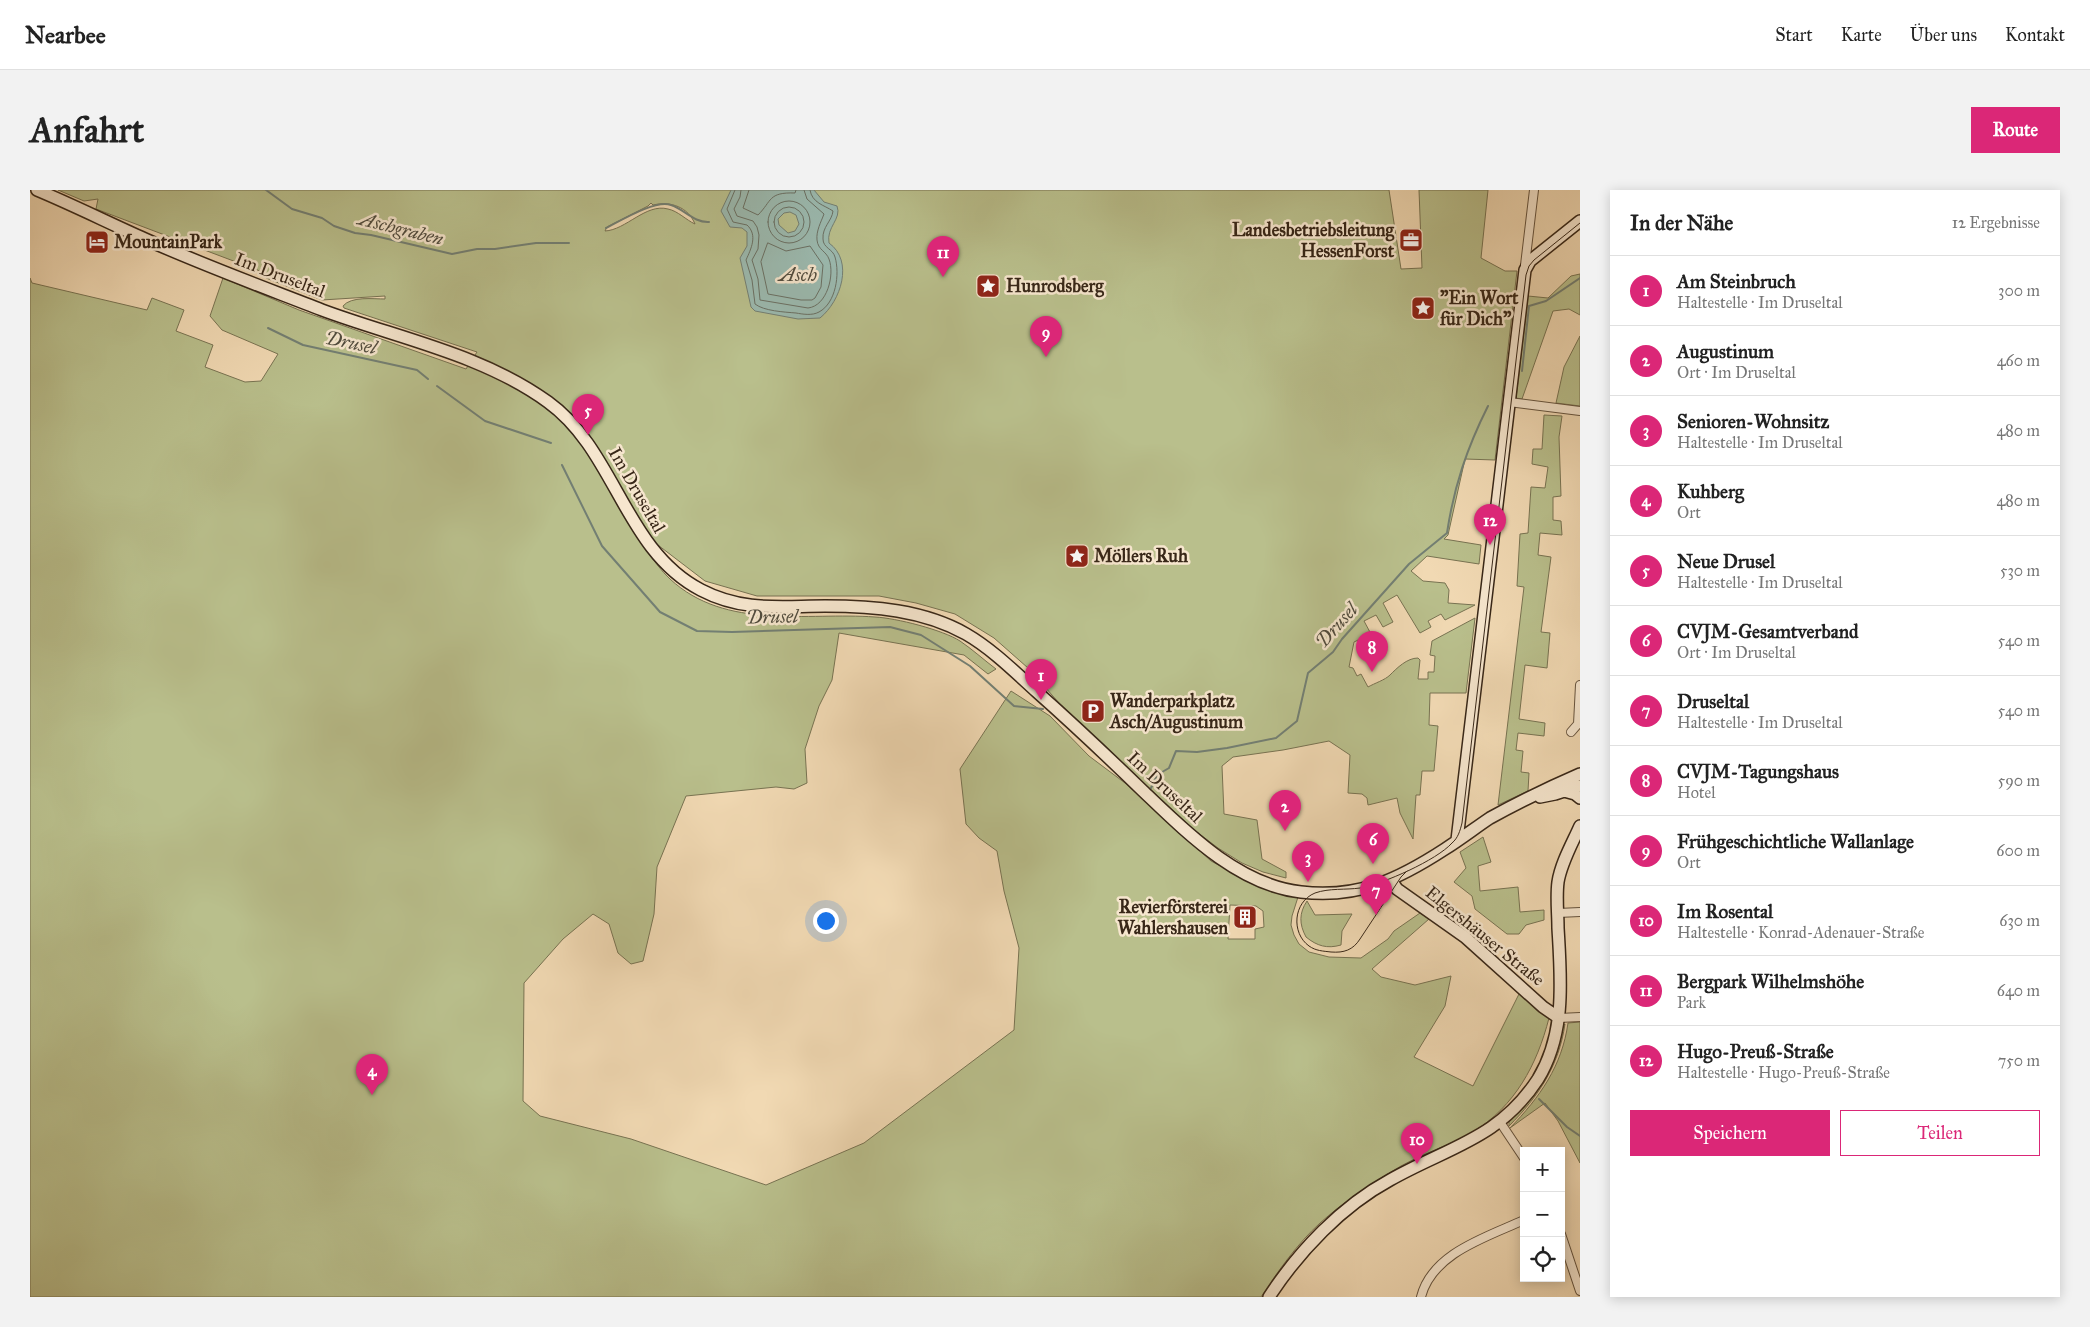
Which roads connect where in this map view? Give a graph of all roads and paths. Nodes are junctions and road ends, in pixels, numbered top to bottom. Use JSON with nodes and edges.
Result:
{"nodes":[{"id":1,"x":37,"y":190,"type":"edge"},
{"id":2,"x":1534,"y":190,"type":"edge"},
{"id":3,"x":1580,"y":221,"type":"edge"},
{"id":4,"x":1525,"y":270,"type":"junction"},
{"id":5,"x":1509,"y":402,"type":"junction"},
{"id":6,"x":1580,"y":411,"type":"edge"},
{"id":7,"x":1580,"y":685,"type":"edge"},
{"id":8,"x":1570,"y":732,"type":"dead end"},
{"id":9,"x":1580,"y":774,"type":"edge"},
{"id":10,"x":1580,"y":786,"type":"edge"},
{"id":11,"x":1560,"y":793,"type":"junction"},
{"id":12,"x":1530,"y":798,"type":"junction"},
{"id":13,"x":1580,"y":798,"type":"edge"},
{"id":14,"x":1580,"y":826,"type":"edge"},
{"id":15,"x":1457,"y":840,"type":"junction"},
{"id":16,"x":1391,"y":880,"type":"junction"},
{"id":17,"x":1580,"y":912,"type":"edge"},
{"id":18,"x":1558,"y":913,"type":"junction"},
{"id":19,"x":1580,"y":1017,"type":"edge"},
{"id":20,"x":1559,"y":1018,"type":"junction"},
{"id":21,"x":1500,"y":1122,"type":"junction"},
{"id":22,"x":1520,"y":1152,"type":"edge"},
{"id":23,"x":1520,"y":1222,"type":"edge"},
{"id":24,"x":1562,"y":1237,"type":"edge"},
{"id":25,"x":1580,"y":1292,"type":"edge"},
{"id":26,"x":1269,"y":1297,"type":"edge"},
{"id":27,"x":1420,"y":1297,"type":"edge"},
{"id":28,"x":1572,"y":1297,"type":"edge"}],
"edges":[{"from":1,"to":16,"type":"main road","name":"Im Druseltal"},
{"from":2,"to":4,"type":"street"},
{"from":3,"to":4,"type":"main road"},
{"from":4,"to":5,"type":"main road"},
{"from":5,"to":6,"type":"street"},
{"from":5,"to":15,"type":"main road"},
{"from":7,"to":8,"type":"street"},
{"from":9,"to":12,"type":"main road","name":"Im Druseltal"},
{"from":10,"to":11,"type":"main road","name":"Im Druseltal"},
{"from":11,"to":12,"type":"main road","name":"Im Druseltal"},
{"from":11,"to":13,"type":"main road"},
{"from":12,"to":15,"type":"main road","name":"Im Druseltal"},
{"from":14,"to":18,"type":"main road"},
{"from":15,"to":16,"type":"main road","name":"Im Druseltal"},
{"from":16,"to":20,"type":"main road","name":"Elgershäuser Straße"},
{"from":17,"to":18,"type":"street"},
{"from":18,"to":20,"type":"main road"},
{"from":19,"to":20,"type":"street"},
{"from":20,"to":21,"type":"main road"},
{"from":21,"to":22,"type":"street"},
{"from":21,"to":26,"type":"main road"},
{"from":23,"to":27,"type":"street"},
{"from":24,"to":25,"type":"street"},
{"from":25,"to":28,"type":"street"}]}
